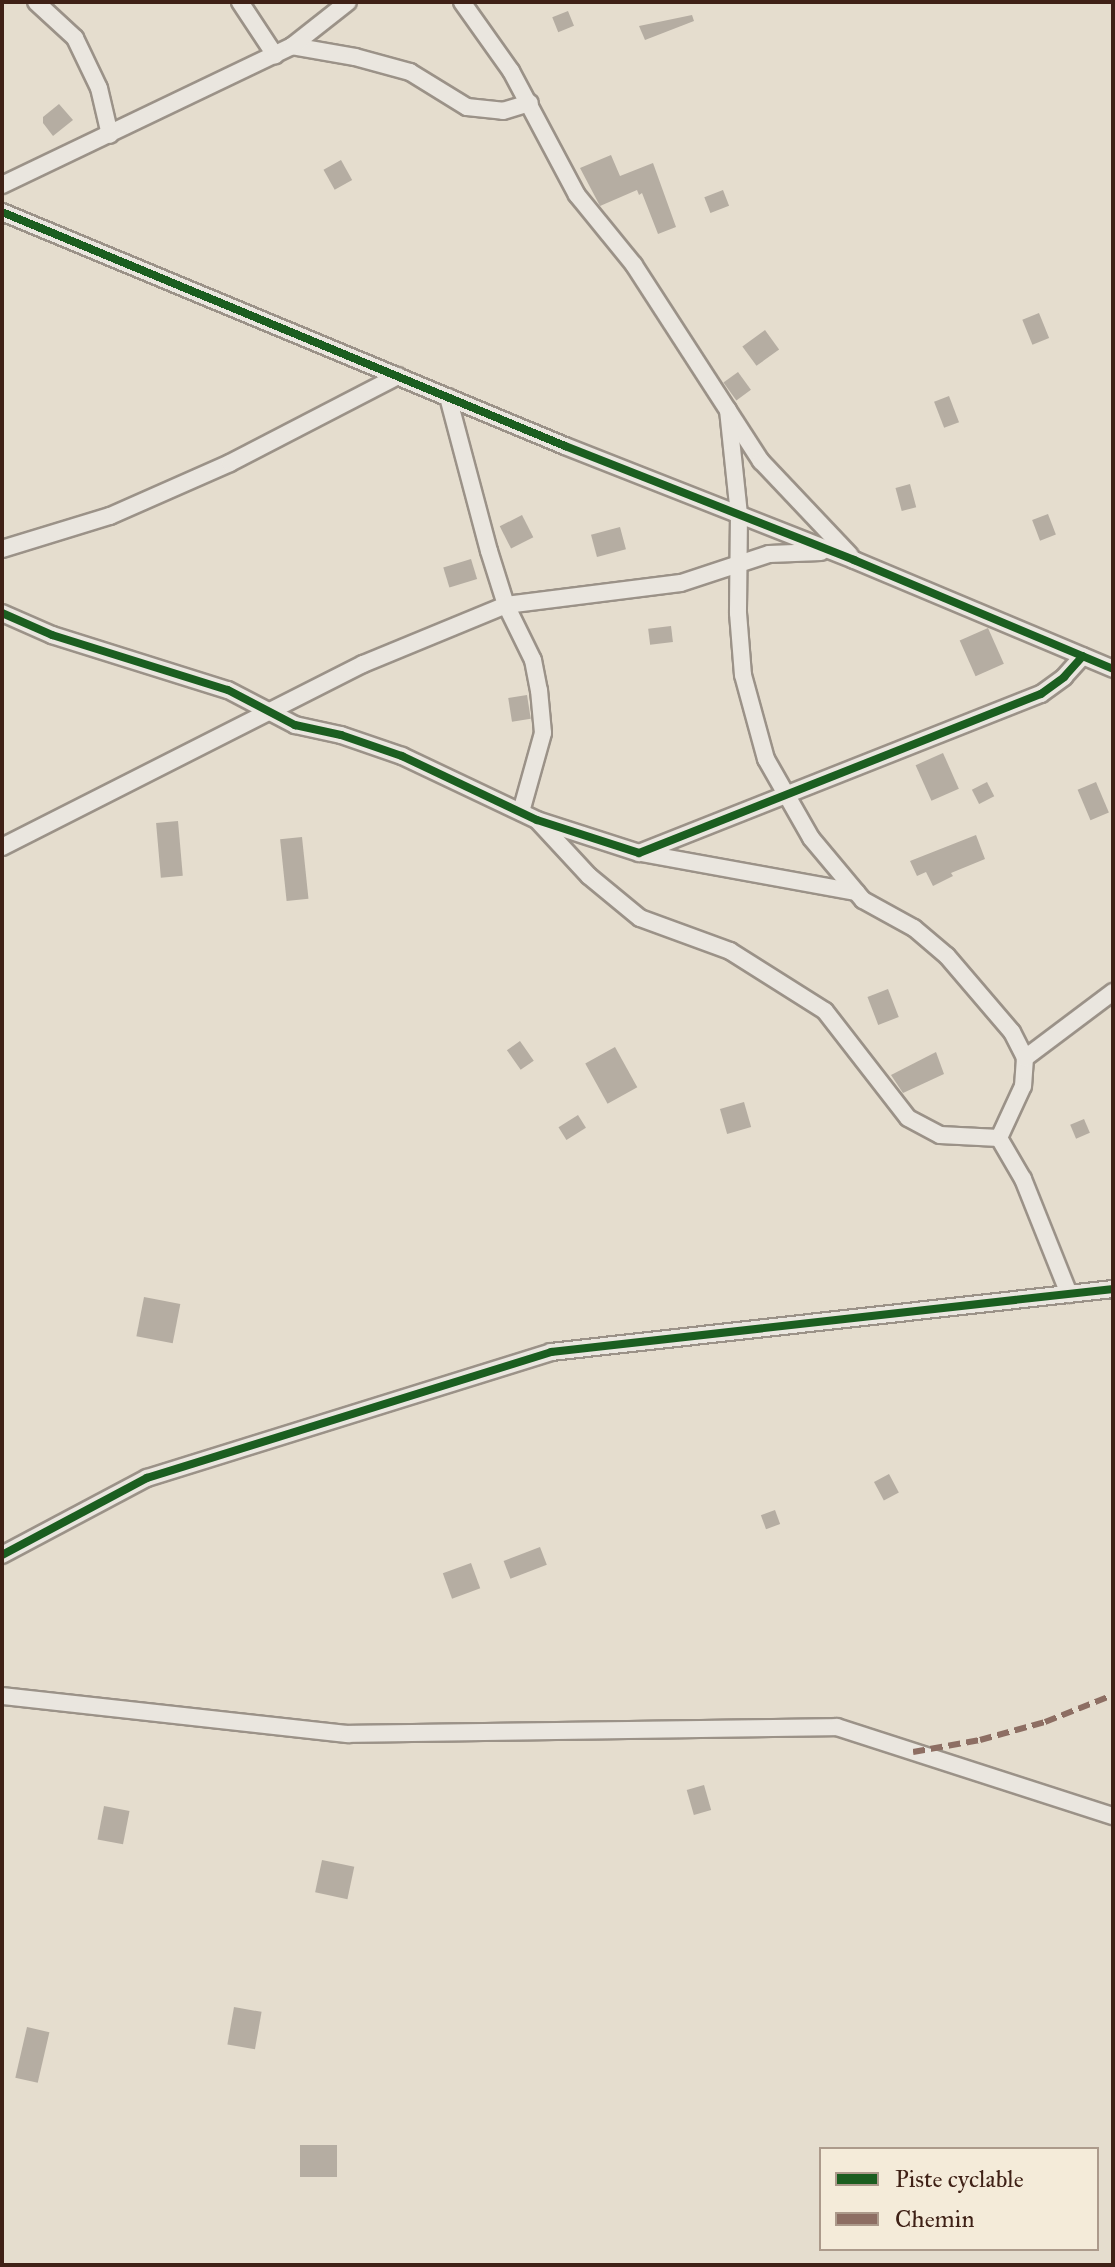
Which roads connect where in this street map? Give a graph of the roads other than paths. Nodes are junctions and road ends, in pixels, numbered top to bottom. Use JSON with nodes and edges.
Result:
{"nodes":[{"id":1,"x":36,"y":2,"type":"edge"},
{"id":2,"x":240,"y":2,"type":"edge"},
{"id":3,"x":348,"y":2,"type":"edge"},
{"id":4,"x":462,"y":2,"type":"edge"},
{"id":5,"x":292,"y":46,"type":"junction"},
{"id":6,"x":275,"y":55,"type":"junction"},
{"id":7,"x":530,"y":103,"type":"junction"},
{"id":8,"x":110,"y":135,"type":"junction"},
{"id":9,"x":2,"y":185,"type":"edge"},
{"id":10,"x":2,"y":212,"type":"edge"},
{"id":11,"x":398,"y":376,"type":"junction"},
{"id":12,"x":448,"y":397,"type":"junction"},
{"id":13,"x":728,"y":410,"type":"junction"},
{"id":14,"x":739,"y":514,"type":"junction"},
{"id":15,"x":2,"y":549,"type":"edge"},
{"id":16,"x":854,"y":560,"type":"junction"},
{"id":17,"x":739,"y":564,"type":"junction"},
{"id":18,"x":506,"y":605,"type":"junction"},
{"id":19,"x":2,"y":613,"type":"edge"},
{"id":20,"x":1083,"y":656,"type":"junction"},
{"id":21,"x":1113,"y":669,"type":"edge"},
{"id":22,"x":270,"y":714,"type":"junction"},
{"id":23,"x":786,"y":792,"type":"junction"},
{"id":24,"x":521,"y":812,"type":"junction"},
{"id":25,"x":537,"y":820,"type":"junction"},
{"id":26,"x":2,"y":847,"type":"edge"},
{"id":27,"x":639,"y":853,"type":"junction"},
{"id":28,"x":856,"y":892,"type":"junction"},
{"id":29,"x":1113,"y":992,"type":"edge"},
{"id":30,"x":1025,"y":1058,"type":"junction"},
{"id":31,"x":999,"y":1138,"type":"junction"},
{"id":32,"x":1113,"y":1289,"type":"edge"},
{"id":33,"x":1069,"y":1294,"type":"junction"},
{"id":34,"x":2,"y":1555,"type":"edge"},
{"id":35,"x":2,"y":1696,"type":"edge"},
{"id":36,"x":1113,"y":1816,"type":"edge"}],
"edges":[{"from":1,"to":8,"type":"street"},
{"from":2,"to":6,"type":"street"},
{"from":3,"to":5,"type":"street"},
{"from":4,"to":7,"type":"street"},
{"from":5,"to":6,"type":"street"},
{"from":5,"to":7,"type":"street"},
{"from":6,"to":8,"type":"street"},
{"from":7,"to":13,"type":"street"},
{"from":8,"to":9,"type":"street"},
{"from":10,"to":11,"type":"street"},
{"from":11,"to":12,"type":"street"},
{"from":11,"to":15,"type":"street"},
{"from":12,"to":14,"type":"street"},
{"from":12,"to":18,"type":"street"},
{"from":13,"to":14,"type":"street"},
{"from":13,"to":16,"type":"street"},
{"from":14,"to":16,"type":"street"},
{"from":14,"to":17,"type":"street"},
{"from":16,"to":17,"type":"street"},
{"from":16,"to":20,"type":"street"},
{"from":17,"to":18,"type":"street"},
{"from":17,"to":23,"type":"street"},
{"from":18,"to":22,"type":"street"},
{"from":18,"to":24,"type":"street"},
{"from":19,"to":22,"type":"street"},
{"from":20,"to":21,"type":"street"},
{"from":20,"to":23,"type":"street"},
{"from":22,"to":24,"type":"street"},
{"from":22,"to":26,"type":"street"},
{"from":23,"to":27,"type":"street"},
{"from":23,"to":28,"type":"street"},
{"from":24,"to":25,"type":"street"},
{"from":25,"to":27,"type":"street"},
{"from":25,"to":31,"type":"street"},
{"from":27,"to":28,"type":"street"},
{"from":28,"to":30,"type":"street"},
{"from":29,"to":30,"type":"street"},
{"from":30,"to":31,"type":"street"},
{"from":31,"to":33,"type":"street"},
{"from":32,"to":33,"type":"street"},
{"from":33,"to":34,"type":"street"},
{"from":35,"to":36,"type":"street"}]}
